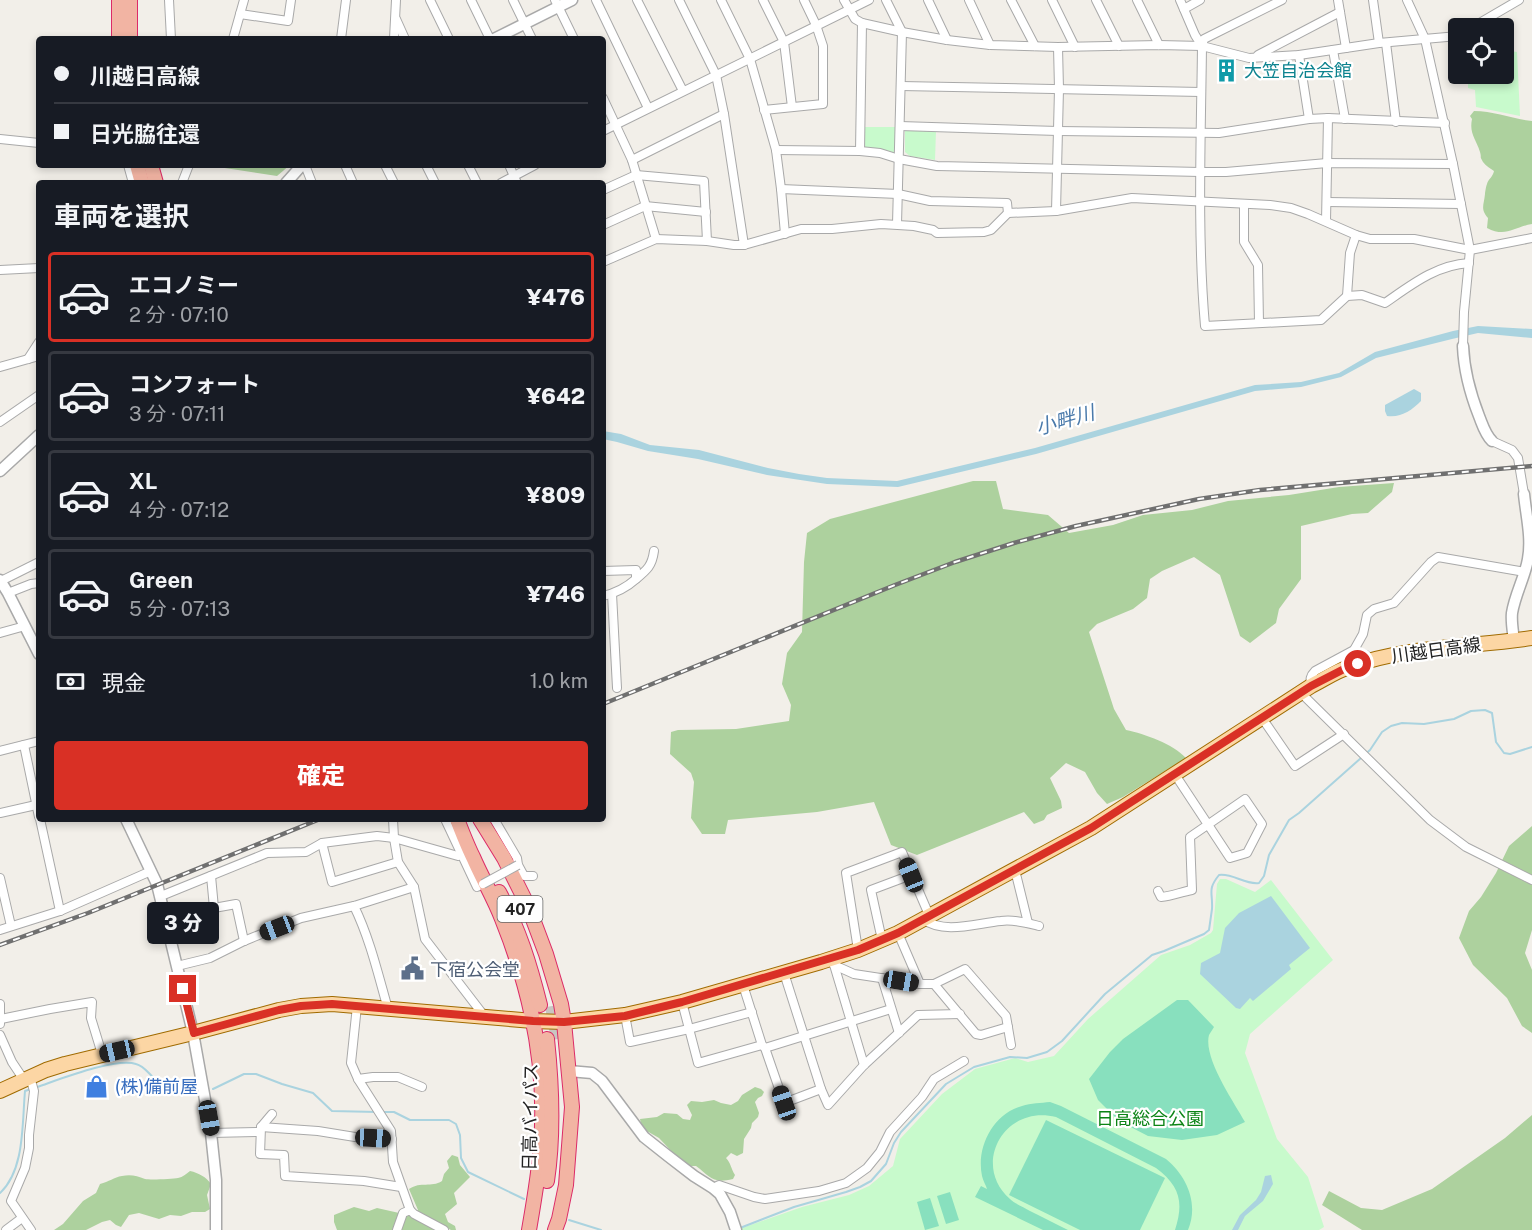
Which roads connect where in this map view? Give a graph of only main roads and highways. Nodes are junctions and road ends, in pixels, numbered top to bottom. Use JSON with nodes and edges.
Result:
{"nodes":[{"id":1,"x":119,"y":0,"type":"edge"},
{"id":2,"x":129,"y":0,"type":"edge"},
{"id":3,"x":119,"y":36,"type":"edge"},
{"id":4,"x":130,"y":36,"type":"edge"},
{"id":5,"x":1532,"y":638,"type":"edge"},
{"id":6,"x":460,"y":822,"type":"edge"},
{"id":7,"x":461,"y":822,"type":"edge"},
{"id":8,"x":476,"y":822,"type":"edge"},
{"id":9,"x":482,"y":822,"type":"edge"},
{"id":10,"x":533,"y":1021,"type":"junction"},
{"id":11,"x":564,"y":1022,"type":"junction"},
{"id":12,"x":552,"y":1039,"type":"tunnel mouth"},
{"id":13,"x":0,"y":1091,"type":"edge"},
{"id":14,"x":548,"y":1209,"type":"edge"},
{"id":15,"x":529,"y":1230,"type":"edge"},
{"id":16,"x":537,"y":1230,"type":"edge"},
{"id":17,"x":548,"y":1230,"type":"edge"}],
"edges":[{"from":1,"to":3,"type":"highway"},
{"from":2,"to":4,"type":"highway"},
{"from":5,"to":11,"type":"main road","name":"川越日高線"},
{"from":6,"to":10,"type":"highway","number":"407"},
{"from":7,"to":8,"type":"highway","number":"407"},
{"from":9,"to":11,"type":"highway","number":"407"},
{"from":10,"to":11,"type":"main road","name":"川越日高線"},
{"from":10,"to":13,"type":"main road","name":"川越日高線"},
{"from":10,"to":14,"type":"highway","number":"407"},
{"from":11,"to":14,"type":"highway","number":"407"},
{"from":12,"to":14,"type":"highway","name":"日高バイパス","number":"407"},
{"from":14,"to":15,"type":"highway","number":"407"},
{"from":14,"to":16,"type":"highway","name":"日高バイパス","number":"407"},
{"from":14,"to":17,"type":"highway","name":"日高バイパス","number":"407"}]}
